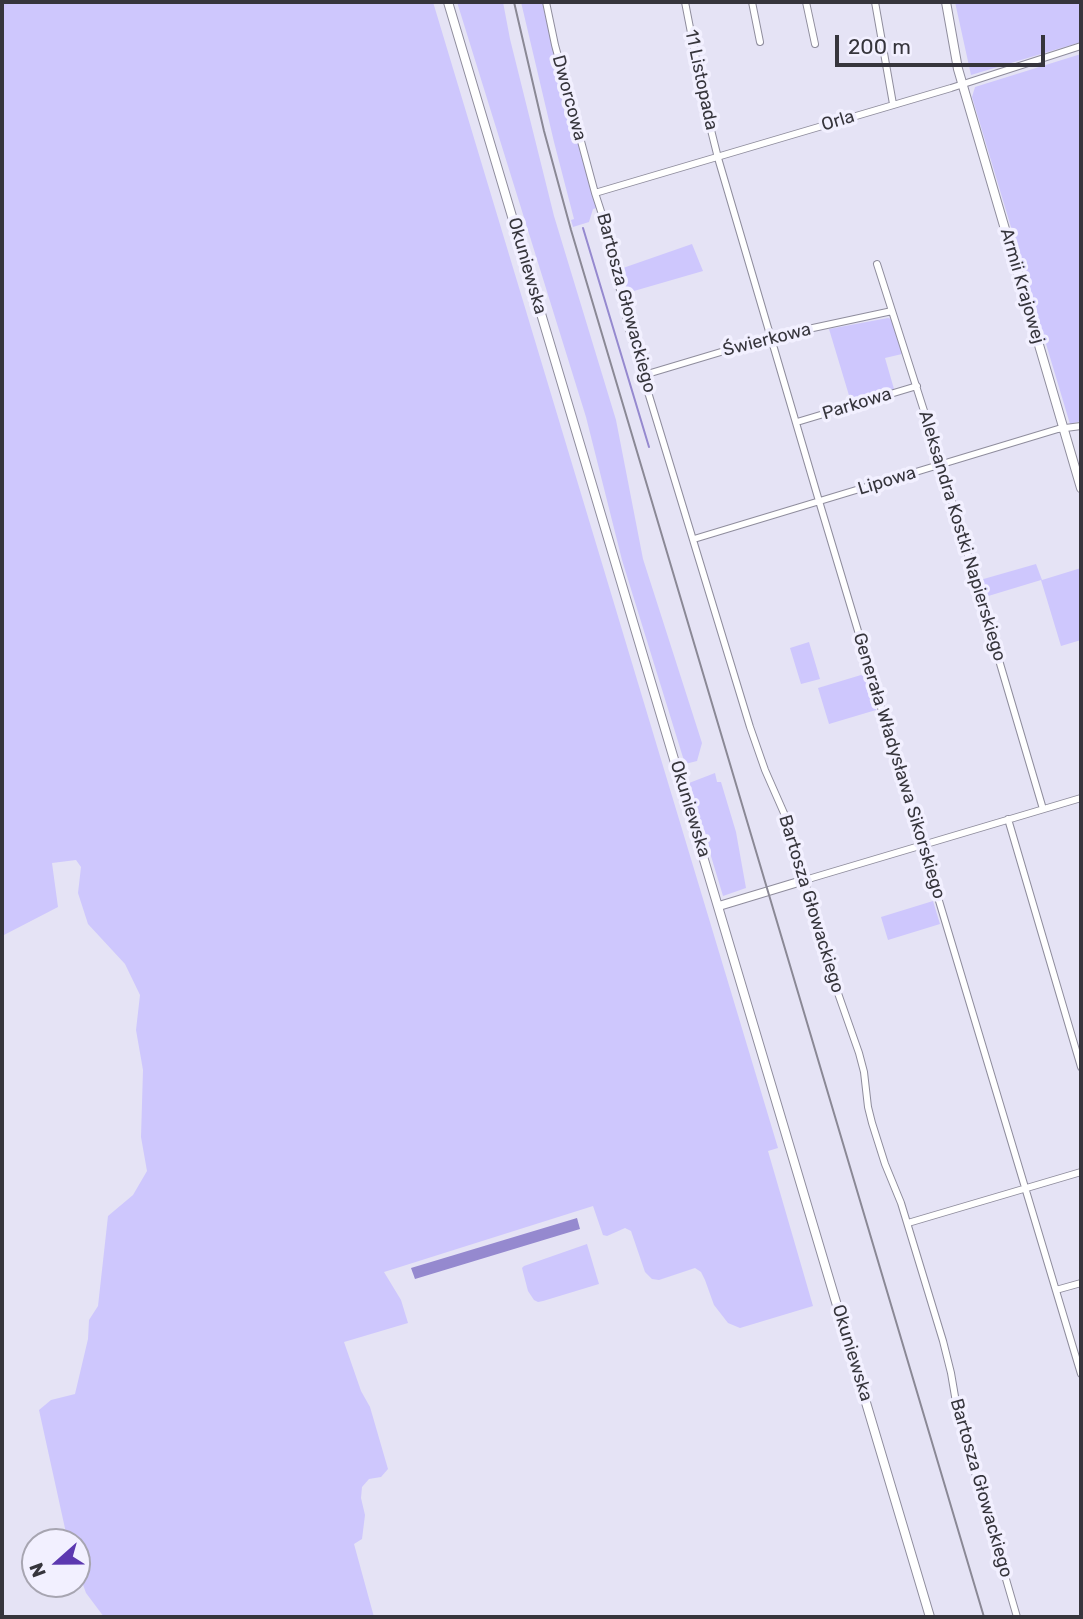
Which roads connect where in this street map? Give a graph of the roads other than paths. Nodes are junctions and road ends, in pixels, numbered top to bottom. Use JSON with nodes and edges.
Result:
{"nodes":[{"id":1,"x":448,"y":2,"type":"edge"},
{"id":2,"x":546,"y":2,"type":"edge"},
{"id":3,"x":685,"y":2,"type":"edge"},
{"id":4,"x":752,"y":2,"type":"edge"},
{"id":5,"x":806,"y":2,"type":"edge"},
{"id":6,"x":875,"y":2,"type":"edge"},
{"id":7,"x":946,"y":2,"type":"edge"},
{"id":8,"x":760,"y":43,"type":"dead end"},
{"id":9,"x":815,"y":44,"type":"dead end"},
{"id":10,"x":1081,"y":46,"type":"edge"},
{"id":11,"x":963,"y":84,"type":"junction"},
{"id":12,"x":893,"y":104,"type":"junction"},
{"id":13,"x":718,"y":158,"type":"junction"},
{"id":14,"x":595,"y":194,"type":"junction"},
{"id":15,"x":877,"y":264,"type":"dead end"},
{"id":16,"x":892,"y":312,"type":"junction"},
{"id":17,"x":771,"y":337,"type":"junction"},
{"id":18,"x":644,"y":375,"type":"junction"},
{"id":19,"x":917,"y":386,"type":"junction"},
{"id":20,"x":797,"y":422,"type":"junction"},
{"id":21,"x":1081,"y":426,"type":"edge"},
{"id":22,"x":1064,"y":428,"type":"junction"},
{"id":23,"x":941,"y":464,"type":"junction"},
{"id":24,"x":1081,"y":488,"type":"edge"},
{"id":25,"x":819,"y":501,"type":"junction"},
{"id":26,"x":694,"y":539,"type":"junction"},
{"id":27,"x":1081,"y":798,"type":"edge"},
{"id":28,"x":1043,"y":809,"type":"junction"},
{"id":29,"x":1008,"y":819,"type":"junction"},
{"id":30,"x":923,"y":845,"type":"junction"},
{"id":31,"x":805,"y":880,"type":"junction"},
{"id":32,"x":719,"y":906,"type":"junction"},
{"id":33,"x":1081,"y":1067,"type":"edge"},
{"id":34,"x":1081,"y":1172,"type":"edge"},
{"id":35,"x":1026,"y":1188,"type":"junction"},
{"id":36,"x":908,"y":1223,"type":"junction"},
{"id":37,"x":1081,"y":1283,"type":"edge"},
{"id":38,"x":1056,"y":1290,"type":"junction"},
{"id":39,"x":1081,"y":1374,"type":"edge"},
{"id":40,"x":930,"y":1617,"type":"edge"},
{"id":41,"x":1017,"y":1617,"type":"edge"}],
"edges":[{"from":1,"to":32,"type":"main road","name":"Okuniewska"},
{"from":2,"to":14,"type":"street","name":"Dworcowa"},
{"from":3,"to":13,"type":"street","name":"11 Listopada"},
{"from":4,"to":8,"type":"street"},
{"from":5,"to":9,"type":"street"},
{"from":6,"to":12,"type":"street"},
{"from":7,"to":11,"type":"main road","name":"Armii Krajowej"},
{"from":10,"to":11,"type":"street","name":"Orla"},
{"from":11,"to":12,"type":"street","name":"Orla"},
{"from":11,"to":22,"type":"main road","name":"Armii Krajowej"},
{"from":12,"to":13,"type":"street","name":"Orla"},
{"from":13,"to":14,"type":"street","name":"Orla"},
{"from":13,"to":17,"type":"street","name":"Generała Władysława Sikorskiego"},
{"from":14,"to":18,"type":"street","name":"Bartosza Głowackiego"},
{"from":15,"to":16,"type":"street","name":"Aleksandra Kostki Napierskiego"},
{"from":16,"to":17,"type":"street","name":"Świerkowa"},
{"from":16,"to":19,"type":"street","name":"Aleksandra Kostki Napierskiego"},
{"from":17,"to":18,"type":"street","name":"Świerkowa"},
{"from":17,"to":20,"type":"street","name":"Generała Władysława Sikorskiego"},
{"from":18,"to":26,"type":"street","name":"Bartosza Głowackiego"},
{"from":19,"to":20,"type":"street","name":"Parkowa"},
{"from":19,"to":23,"type":"street","name":"Aleksandra Kostki Napierskiego"},
{"from":20,"to":25,"type":"street","name":"Generała Władysława Sikorskiego"},
{"from":21,"to":22,"type":"street","name":"Lipowa"},
{"from":22,"to":23,"type":"street","name":"Lipowa"},
{"from":22,"to":24,"type":"main road","name":"Armii Krajowej"},
{"from":23,"to":25,"type":"street","name":"Lipowa"},
{"from":23,"to":28,"type":"street","name":"Aleksandra Kostki Napierskiego"},
{"from":25,"to":26,"type":"street","name":"Lipowa"},
{"from":25,"to":30,"type":"street","name":"Generała Władysława Sikorskiego"},
{"from":26,"to":31,"type":"street","name":"Bartosza Głowackiego"},
{"from":27,"to":28,"type":"street"},
{"from":28,"to":29,"type":"street"},
{"from":29,"to":30,"type":"street"},
{"from":29,"to":33,"type":"street"},
{"from":30,"to":31,"type":"street"},
{"from":30,"to":35,"type":"street","name":"Generała Władysława Sikorskiego"},
{"from":31,"to":32,"type":"main road"},
{"from":31,"to":36,"type":"street","name":"Bartosza Głowackiego"},
{"from":32,"to":40,"type":"main road","name":"Okuniewska"},
{"from":34,"to":35,"type":"street"},
{"from":35,"to":36,"type":"street"},
{"from":35,"to":38,"type":"street","name":"Generała Władysława Sikorskiego"},
{"from":36,"to":41,"type":"street","name":"Bartosza Głowackiego"},
{"from":37,"to":38,"type":"street"},
{"from":38,"to":39,"type":"street","name":"Generała Władysława Sikorskiego"}]}
